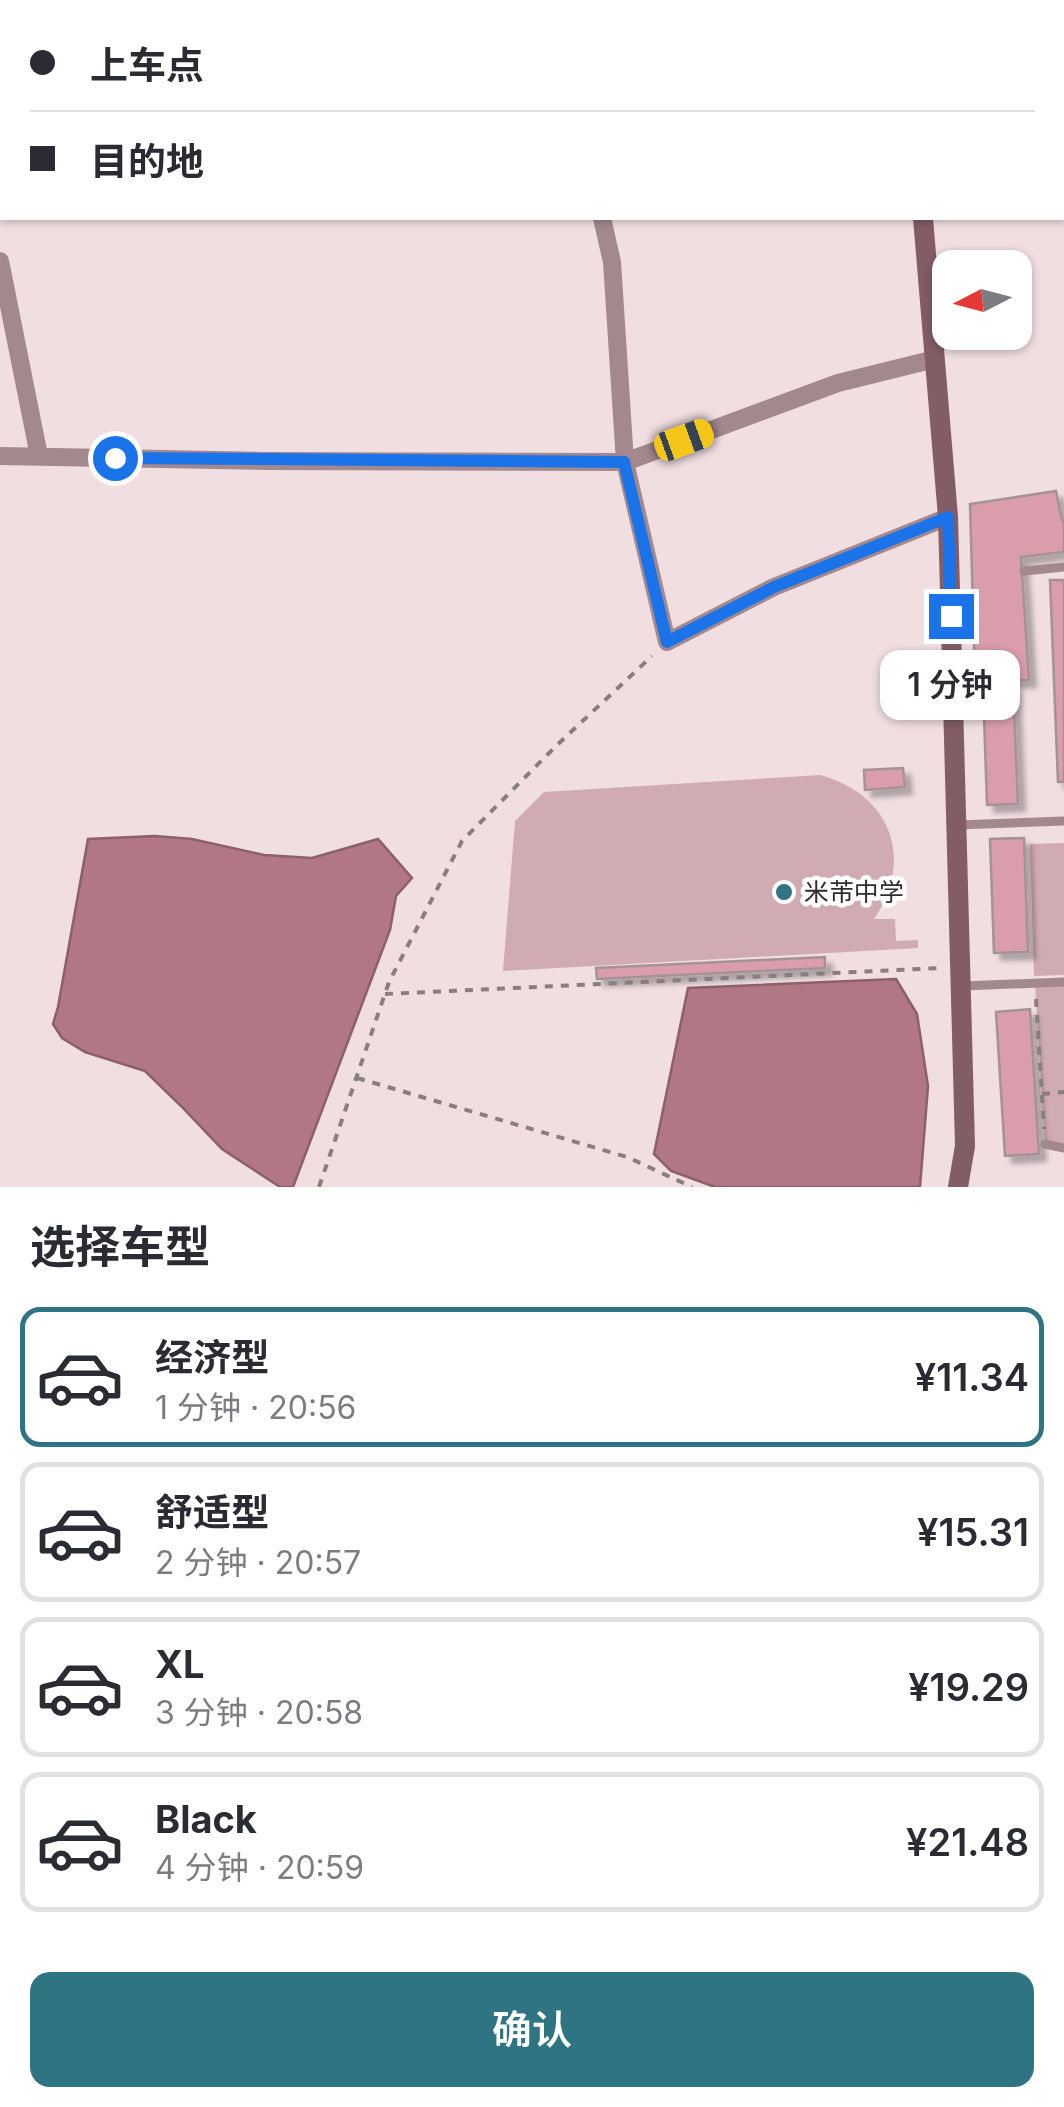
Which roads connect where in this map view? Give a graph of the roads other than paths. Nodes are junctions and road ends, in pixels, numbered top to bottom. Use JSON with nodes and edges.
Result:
{"nodes":[{"id":1,"x":602,"y":220,"type":"edge"},
{"id":2,"x":923,"y":220,"type":"edge"},
{"id":3,"x":0,"y":261,"type":"edge"},
{"id":4,"x":935,"y":359,"type":"junction"},
{"id":5,"x":0,"y":456,"type":"edge"},
{"id":6,"x":39,"y":456,"type":"junction"},
{"id":7,"x":624,"y":462,"type":"junction"},
{"id":8,"x":948,"y":517,"type":"junction"},
{"id":9,"x":1064,"y":567,"type":"edge"},
{"id":10,"x":1024,"y":571,"type":"dead end"},
{"id":11,"x":1064,"y":821,"type":"edge"},
{"id":12,"x":956,"y":825,"type":"junction"},
{"id":13,"x":960,"y":977,"type":"junction"},
{"id":14,"x":1064,"y":982,"type":"edge"},
{"id":15,"x":1045,"y":1144,"type":"road end"},
{"id":16,"x":1064,"y":1148,"type":"edge"},
{"id":17,"x":958,"y":1187,"type":"edge"}],
"edges":[{"from":1,"to":7,"type":"street"},
{"from":2,"to":4,"type":"street"},
{"from":3,"to":6,"type":"street"},
{"from":4,"to":7,"type":"street"},
{"from":4,"to":8,"type":"street"},
{"from":5,"to":6,"type":"street"},
{"from":6,"to":7,"type":"street"},
{"from":7,"to":8,"type":"street"},
{"from":8,"to":12,"type":"street"},
{"from":9,"to":10,"type":"lane"},
{"from":11,"to":12,"type":"lane"},
{"from":12,"to":13,"type":"street"},
{"from":13,"to":14,"type":"lane"},
{"from":13,"to":17,"type":"street"},
{"from":15,"to":16,"type":"lane"}]}
